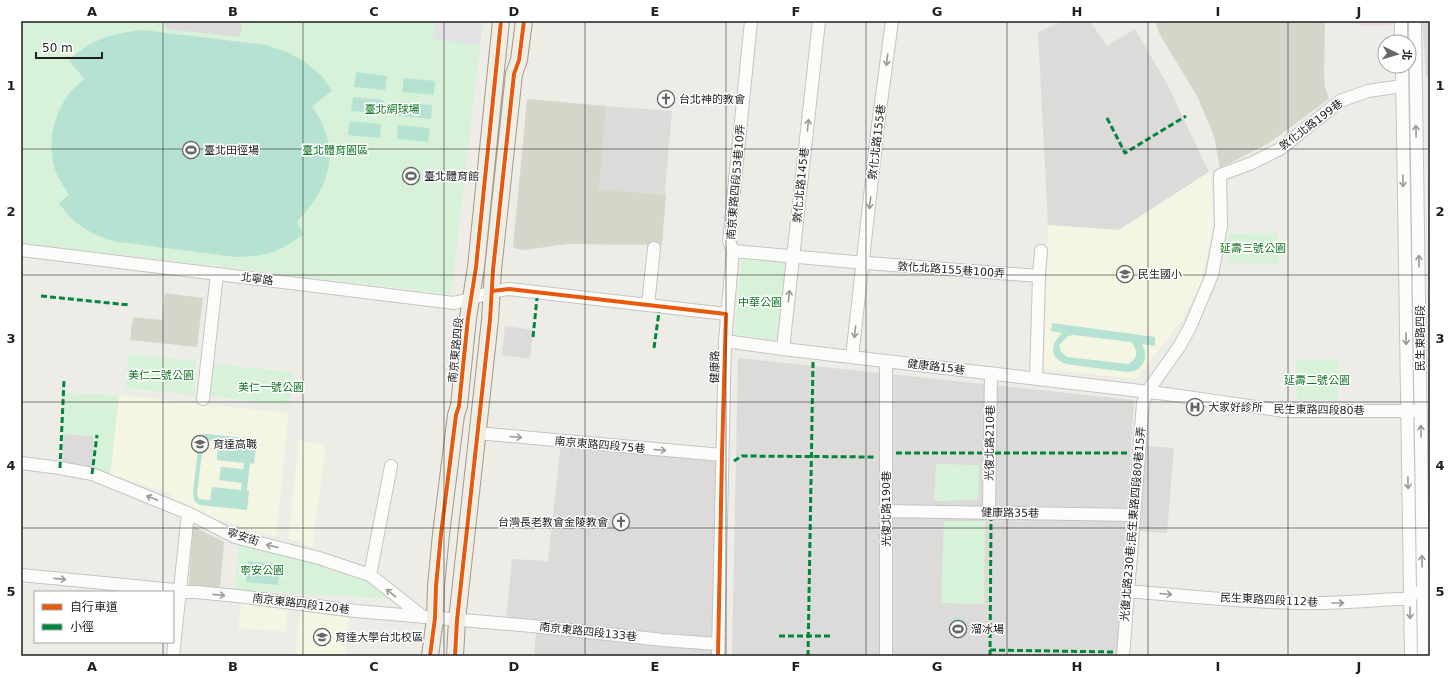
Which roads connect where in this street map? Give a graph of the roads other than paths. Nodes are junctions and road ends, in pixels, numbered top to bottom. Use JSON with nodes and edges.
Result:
{"nodes":[{"id":1,"x":501,"y":21,"type":"edge"},
{"id":2,"x":524,"y":21,"type":"edge"},
{"id":3,"x":751,"y":21,"type":"edge"},
{"id":4,"x":819,"y":21,"type":"edge"},
{"id":5,"x":892,"y":21,"type":"edge"},
{"id":6,"x":1401,"y":21,"type":"edge"},
{"id":7,"x":1415,"y":21,"type":"edge"},
{"id":8,"x":1401,"y":34,"type":"edge"},
{"id":9,"x":1402,"y":74,"type":"edge"},
{"id":10,"x":1402,"y":86,"type":"junction"},
{"id":11,"x":654,"y":248,"type":"dead end"},
{"id":12,"x":21,"y":250,"type":"edge"},
{"id":13,"x":733,"y":251,"type":"junction"},
{"id":14,"x":1041,"y":251,"type":"dead end"},
{"id":15,"x":794,"y":256,"type":"junction"},
{"id":16,"x":863,"y":263,"type":"junction"},
{"id":17,"x":217,"y":274,"type":"junction"},
{"id":18,"x":1039,"y":276,"type":"junction"},
{"id":19,"x":492,"y":291,"type":"junction"},
{"id":20,"x":472,"y":300,"type":"junction"},
{"id":21,"x":1406,"y":300,"type":"junction"},
{"id":22,"x":1425,"y":300,"type":"edge"},
{"id":23,"x":648,"y":305,"type":"junction"},
{"id":24,"x":726,"y":314,"type":"junction"},
{"id":25,"x":725,"y":341,"type":"junction"},
{"id":26,"x":783,"y":349,"type":"junction"},
{"id":27,"x":852,"y":357,"type":"junction"},
{"id":28,"x":886,"y":361,"type":"junction"},
{"id":29,"x":991,"y":373,"type":"junction"},
{"id":30,"x":1036,"y":379,"type":"junction"},
{"id":31,"x":1146,"y":392,"type":"junction"},
{"id":32,"x":203,"y":399,"type":"dead end"},
{"id":33,"x":1407,"y":411,"type":"junction"},
{"id":34,"x":1420,"y":411,"type":"junction"},
{"id":35,"x":477,"y":433,"type":"junction"},
{"id":36,"x":722,"y":455,"type":"junction"},
{"id":37,"x":21,"y":463,"type":"edge"},
{"id":38,"x":391,"y":466,"type":"dead end"},
{"id":39,"x":886,"y":511,"type":"junction"},
{"id":40,"x":989,"y":512,"type":"junction"},
{"id":41,"x":188,"y":513,"type":"junction"},
{"id":42,"x":1133,"y":515,"type":"junction"},
{"id":43,"x":21,"y":575,"type":"edge"},
{"id":44,"x":370,"y":575,"type":"junction"},
{"id":45,"x":1427,"y":588,"type":"edge"},
{"id":46,"x":171,"y":591,"type":"edge"},
{"id":47,"x":174,"y":591,"type":"edge"},
{"id":48,"x":1127,"y":591,"type":"junction"},
{"id":49,"x":180,"y":592,"type":"junction"},
{"id":50,"x":1410,"y":596,"type":"junction"},
{"id":51,"x":429,"y":617,"type":"junction"},
{"id":52,"x":458,"y":620,"type":"junction"},
{"id":53,"x":718,"y":650,"type":"edge"},
{"id":54,"x":173,"y":656,"type":"edge"},
{"id":55,"x":430,"y":656,"type":"edge"},
{"id":56,"x":455,"y":656,"type":"edge"},
{"id":57,"x":886,"y":656,"type":"edge"},
{"id":58,"x":1123,"y":656,"type":"edge"},
{"id":59,"x":1411,"y":656,"type":"edge"},
{"id":60,"x":1424,"y":656,"type":"edge"}],
"edges":[{"from":1,"to":20,"type":"main road","name":"南京東路四段"},
{"from":2,"to":19,"type":"main road"},
{"from":3,"to":13,"type":"street","name":"南京東路四段53巷10弄"},
{"from":15,"to":4,"type":"street","name":"敦化北路145巷","one_way":true},
{"from":5,"to":16,"type":"street","name":"敦化北路155巷","one_way":true},
{"from":6,"to":8,"type":"street"},
{"from":22,"to":7,"type":"street","name":"民生東路四段","one_way":true},
{"from":9,"to":10,"type":"street","name":"民生東路四段"},
{"from":10,"to":21,"type":"street","name":"民生東路四段","one_way":true},
{"from":10,"to":31,"type":"street","name":"敦化北路199巷"},
{"from":11,"to":23,"type":"street"},
{"from":12,"to":17,"type":"street","name":"北寧路"},
{"from":13,"to":15,"type":"street"},
{"from":13,"to":24,"type":"street","name":"健康路"},
{"from":14,"to":18,"type":"street"},
{"from":15,"to":16,"type":"street"},
{"from":26,"to":15,"type":"street","name":"敦化北路145巷","one_way":true},
{"from":16,"to":18,"type":"street","name":"敦化北路155巷100弄"},
{"from":16,"to":27,"type":"street","name":"敦化北路155巷","one_way":true},
{"from":17,"to":20,"type":"street","name":"北寧路"},
{"from":17,"to":32,"type":"street"},
{"from":18,"to":30,"type":"street"},
{"from":19,"to":20,"type":"street","name":"北寧路"},
{"from":19,"to":23,"type":"street"},
{"from":19,"to":35,"type":"main road"},
{"from":20,"to":51,"type":"main road","name":"南京東路四段"},
{"from":21,"to":22,"type":"street"},
{"from":21,"to":33,"type":"street","name":"民生東路四段","one_way":true},
{"from":22,"to":34,"type":"street","name":"民生東路四段"},
{"from":23,"to":24,"type":"street"},
{"from":24,"to":25,"type":"street","name":"健康路"},
{"from":25,"to":26,"type":"street","name":"健康路15巷"},
{"from":25,"to":36,"type":"street","name":"健康路"},
{"from":26,"to":27,"type":"street","name":"健康路15巷"},
{"from":27,"to":28,"type":"street","name":"健康路15巷"},
{"from":28,"to":29,"type":"street","name":"健康路15巷"},
{"from":28,"to":39,"type":"street","name":"光復北路190巷"},
{"from":29,"to":30,"type":"street","name":"健康路15巷"},
{"from":29,"to":40,"type":"street","name":"光復北路210巷"},
{"from":30,"to":31,"type":"street","name":"健康路15巷"},
{"from":31,"to":33,"type":"street","name":"民生東路四段80巷"},
{"from":31,"to":42,"type":"street","name":"光復北路230巷;民生東路四段80巷15弄"},
{"from":33,"to":34,"type":"street","name":"民生東路四段80巷"},
{"from":33,"to":50,"type":"street","name":"民生東路四段","one_way":true},
{"from":45,"to":34,"type":"street","name":"民生東路四段","one_way":true},
{"from":35,"to":36,"type":"street","name":"南京東路四段75巷","one_way":true},
{"from":35,"to":52,"type":"main road"},
{"from":36,"to":53,"type":"street","name":"健康路"},
{"from":41,"to":37,"type":"street","name":"寧安街","one_way":true},
{"from":38,"to":44,"type":"street"},
{"from":39,"to":40,"type":"street","name":"健康路35巷"},
{"from":39,"to":57,"type":"street","name":"光復北路190巷"},
{"from":40,"to":42,"type":"street","name":"健康路35巷"},
{"from":44,"to":41,"type":"street","name":"寧安街","one_way":true},
{"from":41,"to":49,"type":"street"},
{"from":42,"to":48,"type":"street","name":"光復北路230巷;民生東路四段80巷15弄"},
{"from":43,"to":46,"type":"street","name":"南京東路四段120巷","one_way":true},
{"from":51,"to":44,"type":"street","name":"寧安街","one_way":true},
{"from":45,"to":50,"type":"street","name":"民生東路四段112巷"},
{"from":45,"to":60,"type":"street","name":"民生東路四段"},
{"from":47,"to":49,"type":"street","name":"南京東路四段120巷","one_way":true},
{"from":48,"to":50,"type":"street","name":"民生東路四段112巷","one_way":true},
{"from":48,"to":58,"type":"street","name":"光復北路230巷;民生東路四段80巷15弄"},
{"from":49,"to":51,"type":"street","name":"南京東路四段120巷","one_way":true},
{"from":49,"to":54,"type":"street"},
{"from":50,"to":59,"type":"street","name":"民生東路四段","one_way":true},
{"from":51,"to":52,"type":"street"},
{"from":51,"to":55,"type":"main road","name":"南京東路四段"},
{"from":52,"to":53,"type":"street","name":"南京東路四段133巷"},
{"from":52,"to":56,"type":"main road"}]}
